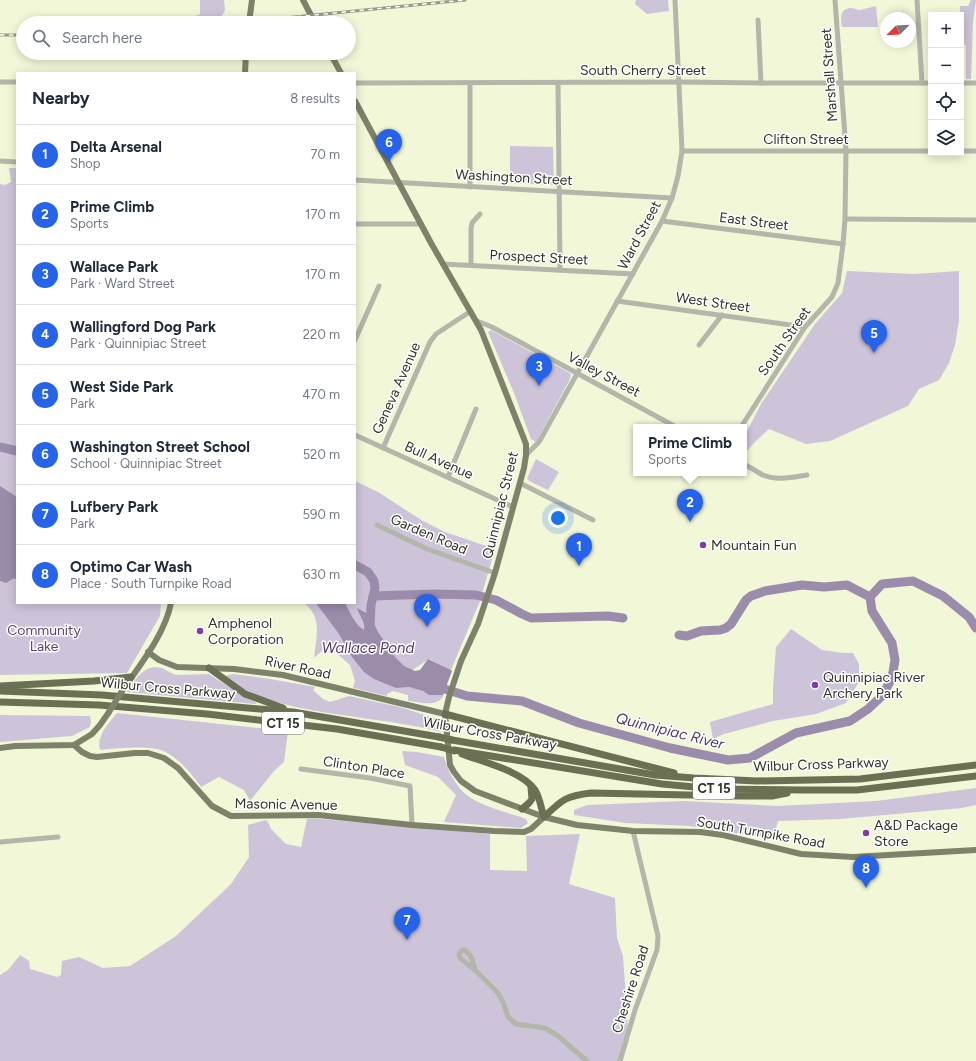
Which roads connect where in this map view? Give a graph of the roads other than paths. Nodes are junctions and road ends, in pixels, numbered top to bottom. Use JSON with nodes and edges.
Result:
{"nodes":[{"id":1,"x":252,"y":0,"type":"edge"},
{"id":2,"x":303,"y":0,"type":"edge"},
{"id":3,"x":675,"y":0,"type":"edge"},
{"id":4,"x":835,"y":0,"type":"edge"},
{"id":5,"x":917,"y":0,"type":"edge"},
{"id":6,"x":250,"y":16,"type":"edge"},
{"id":7,"x":311,"y":16,"type":"edge"},
{"id":8,"x":758,"y":20,"type":"dead end"},
{"id":9,"x":246,"y":60,"type":"edge"},
{"id":10,"x":334,"y":60,"type":"edge"},
{"id":11,"x":245,"y":72,"type":"edge"},
{"id":12,"x":340,"y":72,"type":"edge"},
{"id":13,"x":0,"y":82,"type":"edge"},
{"id":14,"x":16,"y":82,"type":"edge"},
{"id":15,"x":680,"y":82,"type":"junction"},
{"id":16,"x":841,"y":82,"type":"junction"},
{"id":17,"x":356,"y":83,"type":"edge"},
{"id":18,"x":558,"y":83,"type":"junction"},
{"id":19,"x":761,"y":83,"type":"junction"},
{"id":20,"x":922,"y":83,"type":"junction"},
{"id":21,"x":928,"y":83,"type":"edge"},
{"id":22,"x":964,"y":83,"type":"edge"},
{"id":23,"x":976,"y":83,"type":"edge"},
{"id":24,"x":470,"y":84,"type":"junction"},
{"id":25,"x":356,"y":103,"type":"edge"},
{"id":26,"x":846,"y":150,"type":"junction"},
{"id":27,"x":682,"y":151,"type":"junction"},
{"id":28,"x":928,"y":151,"type":"edge"},
{"id":29,"x":964,"y":151,"type":"edge"},
{"id":30,"x":976,"y":151,"type":"edge"},
{"id":31,"x":0,"y":161,"type":"edge"},
{"id":32,"x":16,"y":162,"type":"edge"},
{"id":33,"x":356,"y":180,"type":"edge"},
{"id":34,"x":398,"y":182,"type":"junction"},
{"id":35,"x":470,"y":187,"type":"junction"},
{"id":36,"x":558,"y":191,"type":"junction"},
{"id":37,"x":672,"y":198,"type":"junction"},
{"id":38,"x":480,"y":214,"type":"dead end"},
{"id":39,"x":845,"y":219,"type":"junction"},
{"id":40,"x":976,"y":220,"type":"edge"},
{"id":41,"x":662,"y":222,"type":"junction"},
{"id":42,"x":356,"y":224,"type":"edge"},
{"id":43,"x":421,"y":224,"type":"junction"},
{"id":44,"x":844,"y":244,"type":"junction"},
{"id":45,"x":443,"y":264,"type":"junction"},
{"id":46,"x":471,"y":265,"type":"junction"},
{"id":47,"x":560,"y":270,"type":"junction"},
{"id":48,"x":633,"y":274,"type":"junction"},
{"id":49,"x":379,"y":286,"type":"dead end"},
{"id":50,"x":617,"y":301,"type":"junction"},
{"id":51,"x":471,"y":311,"type":"junction"},
{"id":52,"x":722,"y":315,"type":"junction"},
{"id":53,"x":477,"y":321,"type":"junction"},
{"id":54,"x":805,"y":327,"type":"junction"},
{"id":55,"x":356,"y":338,"type":"edge"},
{"id":56,"x":699,"y":345,"type":"dead end"},
{"id":57,"x":577,"y":374,"type":"junction"},
{"id":58,"x":476,"y":409,"type":"dead end"},
{"id":59,"x":670,"y":424,"type":"edge"},
{"id":60,"x":743,"y":424,"type":"edge"},
{"id":61,"x":356,"y":435,"type":"edge"},
{"id":62,"x":383,"y":448,"type":"junction"},
{"id":63,"x":526,"y":455,"type":"junction"},
{"id":64,"x":747,"y":466,"type":"edge"},
{"id":65,"x":808,"y":475,"type":"dead end"},
{"id":66,"x":448,"y":477,"type":"junction"},
{"id":67,"x":520,"y":483,"type":"junction"},
{"id":68,"x":513,"y":507,"type":"junction"},
{"id":69,"x":593,"y":520,"type":"dead end"},
{"id":70,"x":377,"y":525,"type":"dead end"},
{"id":71,"x":495,"y":573,"type":"junction"},
{"id":72,"x":171,"y":604,"type":"edge"},
{"id":73,"x":148,"y":652,"type":"junction"},
{"id":74,"x":209,"y":668,"type":"junction"},
{"id":75,"x":131,"y":677,"type":"junction"},
{"id":76,"x":0,"y":686,"type":"edge"},
{"id":77,"x":0,"y":691,"type":"edge"},
{"id":78,"x":0,"y":703,"type":"edge"},
{"id":79,"x":293,"y":712,"type":"junction"},
{"id":80,"x":445,"y":714,"type":"junction"},
{"id":81,"x":74,"y":745,"type":"junction"},
{"id":82,"x":0,"y":748,"type":"edge"},
{"id":83,"x":454,"y":750,"type":"junction"},
{"id":84,"x":976,"y":765,"type":"edge"},
{"id":85,"x":301,"y":769,"type":"dead end"},
{"id":86,"x":976,"y":776,"type":"edge"},
{"id":87,"x":694,"y":778,"type":"junction"},
{"id":88,"x":529,"y":783,"type":"junction"},
{"id":89,"x":803,"y":790,"type":"junction"},
{"id":90,"x":522,"y":808,"type":"junction"},
{"id":91,"x":544,"y":817,"type":"junction"},
{"id":92,"x":412,"y":825,"type":"junction"},
{"id":93,"x":633,"y":831,"type":"junction"},
{"id":94,"x":58,"y":837,"type":"dead end"},
{"id":95,"x":0,"y":842,"type":"edge"},
{"id":96,"x":976,"y":850,"type":"edge"},
{"id":97,"x":475,"y":970,"type":"dead end"},
{"id":98,"x":587,"y":1061,"type":"edge"},
{"id":99,"x":620,"y":1061,"type":"edge"}],
"edges":[{"from":1,"to":6,"type":"main road"},
{"from":2,"to":7,"type":"main road"},
{"from":3,"to":15,"type":"street","name":"Ward Street"},
{"from":4,"to":16,"type":"street","name":"Marshall Street"},
{"from":5,"to":20,"type":"street"},
{"from":8,"to":19,"type":"street"},
{"from":9,"to":11,"type":"main road"},
{"from":10,"to":12,"type":"main road"},
{"from":13,"to":14,"type":"street"},
{"from":15,"to":18,"type":"street","name":"South Cherry Street"},
{"from":15,"to":19,"type":"street","name":"South Cherry Street"},
{"from":15,"to":27,"type":"street","name":"Ward Street"},
{"from":16,"to":19,"type":"street","name":"South Cherry Street"},
{"from":16,"to":20,"type":"street","name":"South Cherry Street"},
{"from":16,"to":26,"type":"street","name":"Marshall Street"},
{"from":17,"to":24,"type":"street","name":"South Cherry Street"},
{"from":18,"to":24,"type":"street","name":"South Cherry Street"},
{"from":18,"to":36,"type":"street"},
{"from":20,"to":21,"type":"street","name":"South Cherry Street"},
{"from":22,"to":23,"type":"street"},
{"from":24,"to":35,"type":"street"},
{"from":25,"to":34,"type":"main road","name":"Quinnipiac Street"},
{"from":26,"to":27,"type":"street","name":"Clifton Street"},
{"from":26,"to":28,"type":"street","name":"Clifton Street"},
{"from":26,"to":39,"type":"street","name":"Marshall Street"},
{"from":27,"to":37,"type":"street","name":"Ward Street"},
{"from":29,"to":30,"type":"street"},
{"from":31,"to":32,"type":"street"},
{"from":33,"to":34,"type":"street","name":"Washington Street"},
{"from":34,"to":35,"type":"street","name":"Washington Street"},
{"from":34,"to":43,"type":"main road","name":"Quinnipiac Street"},
{"from":35,"to":36,"type":"street","name":"Washington Street"},
{"from":36,"to":37,"type":"street","name":"Washington Street"},
{"from":36,"to":47,"type":"street"},
{"from":37,"to":41,"type":"street","name":"Ward Street"},
{"from":38,"to":46,"type":"street"},
{"from":39,"to":40,"type":"street"},
{"from":39,"to":44,"type":"street","name":"Marshall Street"},
{"from":41,"to":44,"type":"street","name":"East Street"},
{"from":41,"to":48,"type":"street","name":"Ward Street"},
{"from":42,"to":43,"type":"street"},
{"from":43,"to":45,"type":"main road","name":"Quinnipiac Street"},
{"from":44,"to":54,"type":"street","name":"South Street"},
{"from":45,"to":46,"type":"street","name":"Prospect Street"},
{"from":45,"to":51,"type":"main road","name":"Quinnipiac Street"},
{"from":46,"to":47,"type":"street","name":"Prospect Street"},
{"from":47,"to":48,"type":"street","name":"Prospect Street"},
{"from":48,"to":50,"type":"street","name":"Ward Street"},
{"from":49,"to":55,"type":"street"},
{"from":50,"to":52,"type":"street","name":"West Street"},
{"from":50,"to":57,"type":"street","name":"Ward Street"},
{"from":51,"to":53,"type":"main road","name":"Quinnipiac Street"},
{"from":51,"to":62,"type":"street","name":"Geneva Avenue"},
{"from":52,"to":54,"type":"street","name":"West Street"},
{"from":52,"to":56,"type":"street"},
{"from":53,"to":57,"type":"street","name":"Valley Street"},
{"from":53,"to":63,"type":"main road","name":"Quinnipiac Street"},
{"from":54,"to":60,"type":"street","name":"South Street"},
{"from":57,"to":59,"type":"street","name":"Valley Street"},
{"from":57,"to":63,"type":"street","name":"Ward Street"},
{"from":58,"to":66,"type":"street"},
{"from":61,"to":62,"type":"street","name":"Bull Avenue"},
{"from":62,"to":66,"type":"street","name":"Bull Avenue"},
{"from":63,"to":67,"type":"main road","name":"Quinnipiac Street"},
{"from":64,"to":65,"type":"street"},
{"from":66,"to":68,"type":"street","name":"Bull Avenue"},
{"from":67,"to":68,"type":"main road","name":"Quinnipiac Street"},
{"from":67,"to":69,"type":"street"},
{"from":68,"to":71,"type":"main road","name":"Quinnipiac Street"},
{"from":70,"to":71,"type":"street","name":"Garden Road"},
{"from":71,"to":80,"type":"main road","name":"Quinnipiac Street"},
{"from":72,"to":73,"type":"main road"},
{"from":73,"to":74,"type":"main road","name":"River Road"},
{"from":73,"to":75,"type":"main road"},
{"from":74,"to":79,"type":"highway"},
{"from":74,"to":80,"type":"main road","name":"River Road"},
{"from":75,"to":76,"type":"highway"},
{"from":75,"to":81,"type":"main road","bridge":true},
{"from":77,"to":79,"type":"highway","name":"Wilbur Cross Parkway","number":"CT 15"},
{"from":78,"to":83,"type":"highway","name":"Wilbur Cross Parkway","number":"CT 15","bridge":true},
{"from":79,"to":87,"type":"highway","name":"Wilbur Cross Parkway","number":"CT 15","bridge":true},
{"from":80,"to":87,"type":"highway"},
{"from":80,"to":90,"type":"main road","name":"Quinnipiac Street"},
{"from":81,"to":82,"type":"main road"},
{"from":81,"to":92,"type":"main road","name":"Masonic Avenue"},
{"from":83,"to":88,"type":"highway"},
{"from":83,"to":89,"type":"highway","name":"Wilbur Cross Parkway","number":"CT 15"},
{"from":84,"to":87,"type":"highway","name":"Wilbur Cross Parkway","number":"CT 15"},
{"from":85,"to":92,"type":"street","name":"Clinton Place"},
{"from":86,"to":89,"type":"highway","name":"Wilbur Cross Parkway","number":"CT 15"},
{"from":88,"to":90,"type":"highway"},
{"from":88,"to":91,"type":"highway"},
{"from":89,"to":91,"type":"highway"},
{"from":90,"to":91,"type":"main road","name":"Quinnipiac Street"},
{"from":91,"to":92,"type":"main road","name":"Masonic Avenue"},
{"from":91,"to":93,"type":"main road","name":"South Turnpike Road"},
{"from":93,"to":96,"type":"main road","name":"South Turnpike Road"},
{"from":93,"to":99,"type":"street","name":"Cheshire Road"},
{"from":94,"to":95,"type":"street"},
{"from":97,"to":98,"type":"street"}]}
